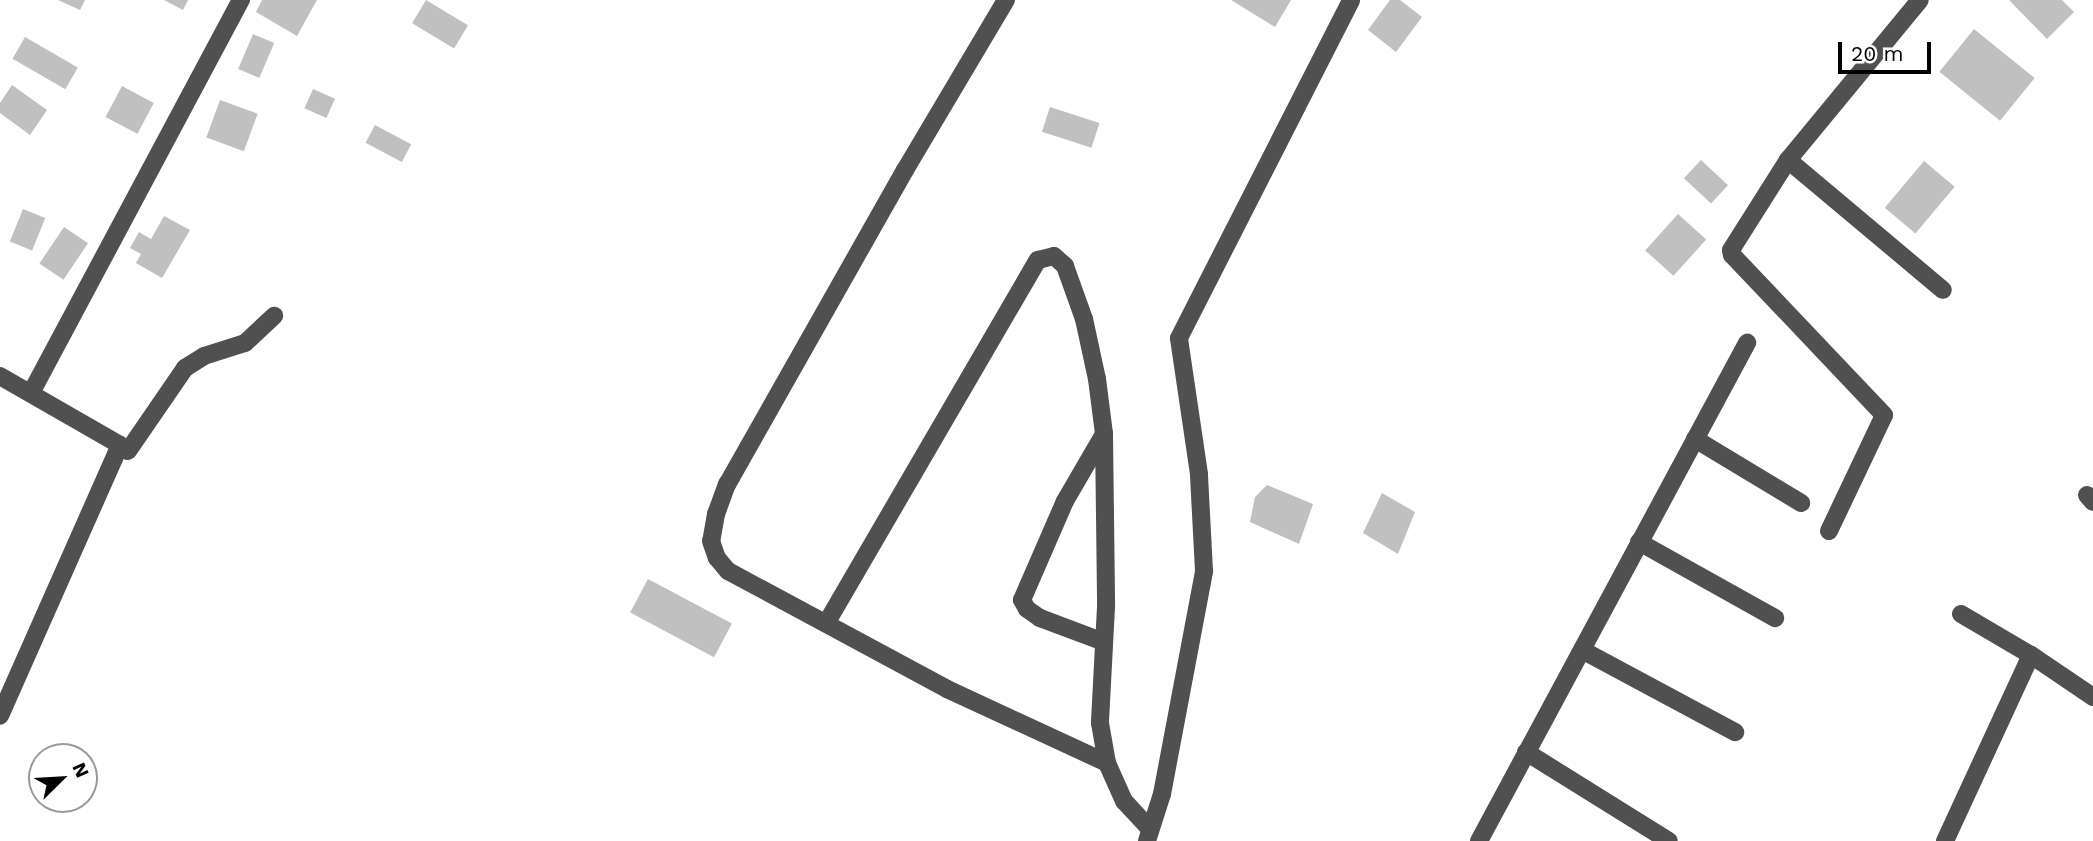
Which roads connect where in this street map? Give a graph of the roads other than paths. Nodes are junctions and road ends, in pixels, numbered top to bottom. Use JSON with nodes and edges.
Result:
{"nodes":[{"id":1,"x":242,"y":0,"type":"edge"},
{"id":2,"x":1006,"y":0,"type":"edge"},
{"id":3,"x":1351,"y":0,"type":"edge"},
{"id":4,"x":1920,"y":0,"type":"edge"},
{"id":5,"x":1788,"y":160,"type":"junction"},
{"id":6,"x":1942,"y":290,"type":"dead end"},
{"id":7,"x":274,"y":316,"type":"dead end"},
{"id":8,"x":1747,"y":343,"type":"dead end"},
{"id":9,"x":0,"y":376,"type":"edge"},
{"id":10,"x":32,"y":393,"type":"junction"},
{"id":11,"x":1104,"y":434,"type":"junction"},
{"id":12,"x":1695,"y":439,"type":"junction"},
{"id":13,"x":128,"y":451,"type":"dead end"},
{"id":14,"x":1801,"y":503,"type":"dead end"},
{"id":15,"x":1829,"y":531,"type":"dead end"},
{"id":16,"x":1639,"y":542,"type":"junction"},
{"id":17,"x":1961,"y":614,"type":"dead end"},
{"id":18,"x":1775,"y":618,"type":"dead end"},
{"id":19,"x":827,"y":622,"type":"junction"},
{"id":20,"x":1104,"y":642,"type":"junction"},
{"id":21,"x":1582,"y":650,"type":"junction"},
{"id":22,"x":2031,"y":654,"type":"junction"},
{"id":23,"x":2093,"y":697,"type":"edge"},
{"id":24,"x":0,"y":716,"type":"edge"},
{"id":25,"x":1735,"y":732,"type":"dead end"},
{"id":26,"x":1527,"y":752,"type":"junction"},
{"id":27,"x":1107,"y":762,"type":"junction"},
{"id":28,"x":1149,"y":835,"type":"edge"},
{"id":29,"x":1479,"y":841,"type":"edge"},
{"id":30,"x":1669,"y":841,"type":"edge"},
{"id":31,"x":1945,"y":841,"type":"edge"}],
"edges":[{"from":1,"to":10,"type":"street"},
{"from":2,"to":19,"type":"street"},
{"from":3,"to":28,"type":"street"},
{"from":4,"to":5,"type":"street"},
{"from":5,"to":6,"type":"street"},
{"from":5,"to":15,"type":"street"},
{"from":7,"to":13,"type":"street"},
{"from":8,"to":12,"type":"street"},
{"from":9,"to":10,"type":"street"},
{"from":10,"to":24,"type":"street"},
{"from":11,"to":19,"type":"street"},
{"from":11,"to":20,"type":"street"},
{"from":11,"to":20,"type":"street"},
{"from":12,"to":14,"type":"street"},
{"from":12,"to":16,"type":"street"},
{"from":16,"to":18,"type":"street"},
{"from":16,"to":21,"type":"street"},
{"from":17,"to":22,"type":"street"},
{"from":19,"to":27,"type":"street"},
{"from":20,"to":27,"type":"street"},
{"from":21,"to":25,"type":"street"},
{"from":21,"to":26,"type":"street"},
{"from":22,"to":23,"type":"street"},
{"from":22,"to":31,"type":"street"},
{"from":26,"to":29,"type":"street"},
{"from":26,"to":30,"type":"street"},
{"from":27,"to":28,"type":"street"}]}
